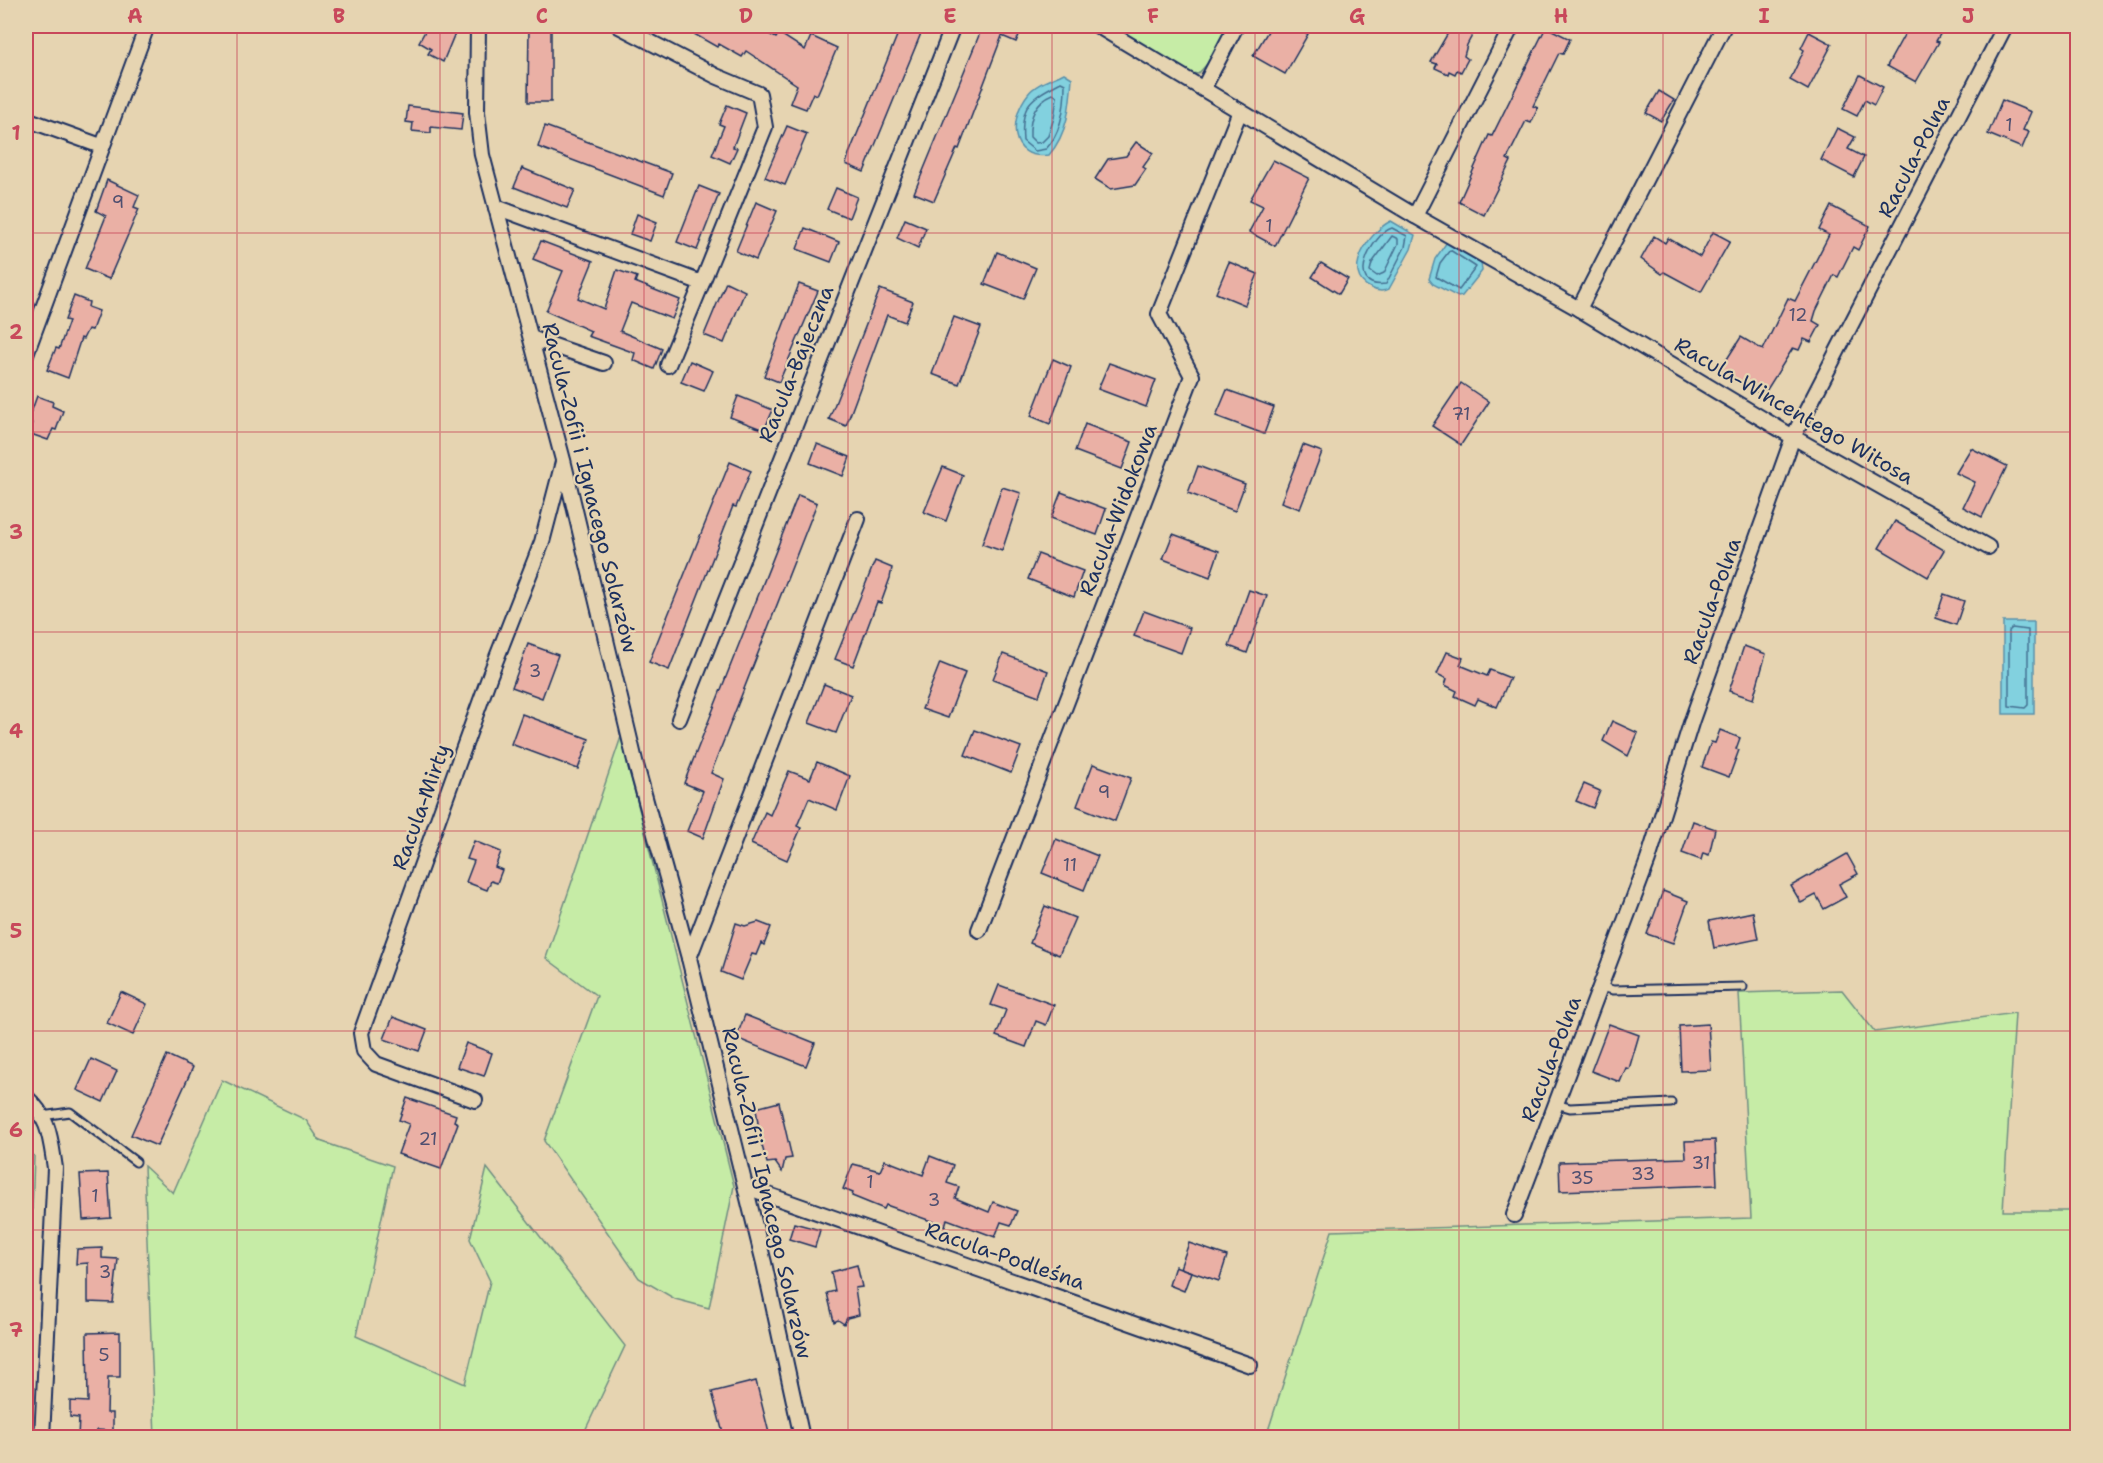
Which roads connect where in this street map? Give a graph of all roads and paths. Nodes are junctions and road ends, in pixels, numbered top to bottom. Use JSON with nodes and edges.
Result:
{"nodes":[{"id":1,"x":147,"y":26,"type":"edge"},
{"id":2,"x":478,"y":26,"type":"edge"},
{"id":3,"x":619,"y":26,"type":"edge"},
{"id":4,"x":953,"y":26,"type":"edge"},
{"id":5,"x":1102,"y":26,"type":"edge"},
{"id":6,"x":1236,"y":26,"type":"edge"},
{"id":7,"x":1512,"y":26,"type":"edge"},
{"id":8,"x":1724,"y":26,"type":"edge"},
{"id":9,"x":2005,"y":26,"type":"edge"},
{"id":10,"x":1203,"y":89,"type":"junction"},
{"id":11,"x":1240,"y":111,"type":"junction"},
{"id":12,"x":26,"y":119,"type":"edge"},
{"id":13,"x":101,"y":146,"type":"junction"},
{"id":14,"x":496,"y":207,"type":"junction"},
{"id":15,"x":1415,"y":216,"type":"junction"},
{"id":16,"x":702,"y":283,"type":"junction"},
{"id":17,"x":1579,"y":309,"type":"junction"},
{"id":18,"x":531,"y":338,"type":"junction"},
{"id":19,"x":26,"y":354,"type":"edge"},
{"id":20,"x":604,"y":363,"type":"dead end"},
{"id":21,"x":668,"y":365,"type":"dead end"},
{"id":22,"x":1793,"y":437,"type":"junction"},
{"id":23,"x":563,"y":460,"type":"junction"},
{"id":24,"x":858,"y":519,"type":"dead end"},
{"id":25,"x":1988,"y":547,"type":"dead end"},
{"id":26,"x":679,"y":719,"type":"dead end"},
{"id":27,"x":979,"y":930,"type":"dead end"},
{"id":28,"x":689,"y":958,"type":"junction"},
{"id":29,"x":1602,"y":987,"type":"junction"},
{"id":30,"x":1743,"y":987,"type":"dead end"},
{"id":31,"x":26,"y":1097,"type":"edge"},
{"id":32,"x":475,"y":1100,"type":"dead end"},
{"id":33,"x":1671,"y":1103,"type":"dead end"},
{"id":34,"x":1556,"y":1104,"type":"junction"},
{"id":35,"x":42,"y":1116,"type":"junction"},
{"id":36,"x":136,"y":1162,"type":"dead end"},
{"id":37,"x":746,"y":1187,"type":"junction"},
{"id":38,"x":1514,"y":1215,"type":"dead end"},
{"id":39,"x":1250,"y":1365,"type":"dead end"},
{"id":40,"x":42,"y":1437,"type":"edge"},
{"id":41,"x":802,"y":1437,"type":"edge"}],
"edges":[{"from":1,"to":13,"type":"street"},
{"from":2,"to":14,"type":"street","name":"Racula-Zofii i Ignacego Solarzów"},
{"from":3,"to":16,"type":"street"},
{"from":4,"to":26,"type":"street","name":"Racula-Bajeczna"},
{"from":5,"to":10,"type":"street","name":"Racula-Wincentego Witosa"},
{"from":6,"to":10,"type":"street"},
{"from":7,"to":15,"type":"street"},
{"from":8,"to":17,"type":"street"},
{"from":9,"to":22,"type":"street","name":"Racula-Polna"},
{"from":10,"to":11,"type":"street","name":"Racula-Wincentego Witosa"},
{"from":11,"to":15,"type":"street","name":"Racula-Wincentego Witosa"},
{"from":11,"to":27,"type":"street","name":"Racula-Widokowa"},
{"from":12,"to":13,"type":"street"},
{"from":13,"to":19,"type":"street"},
{"from":14,"to":16,"type":"street"},
{"from":14,"to":18,"type":"street","name":"Racula-Zofii i Ignacego Solarzów"},
{"from":15,"to":17,"type":"street","name":"Racula-Wincentego Witosa"},
{"from":16,"to":21,"type":"street"},
{"from":17,"to":22,"type":"street","name":"Racula-Wincentego Witosa"},
{"from":18,"to":20,"type":"street"},
{"from":18,"to":23,"type":"street","name":"Racula-Zofii i Ignacego Solarzów"},
{"from":22,"to":25,"type":"street","name":"Racula-Wincentego Witosa"},
{"from":22,"to":29,"type":"street","name":"Racula-Polna"},
{"from":23,"to":28,"type":"street","name":"Racula-Zofii i Ignacego Solarzów"},
{"from":23,"to":32,"type":"street","name":"Racula-Mirty"},
{"from":24,"to":28,"type":"street"},
{"from":28,"to":37,"type":"street","name":"Racula-Zofii i Ignacego Solarzów"},
{"from":29,"to":30,"type":"lane"},
{"from":29,"to":34,"type":"street","name":"Racula-Polna"},
{"from":31,"to":35,"type":"street"},
{"from":33,"to":34,"type":"lane"},
{"from":34,"to":38,"type":"street","name":"Racula-Polna"},
{"from":35,"to":36,"type":"lane"},
{"from":35,"to":40,"type":"street"},
{"from":37,"to":39,"type":"street","name":"Racula-Podleśna"},
{"from":37,"to":41,"type":"street","name":"Racula-Zofii i Ignacego Solarzów"}]}
